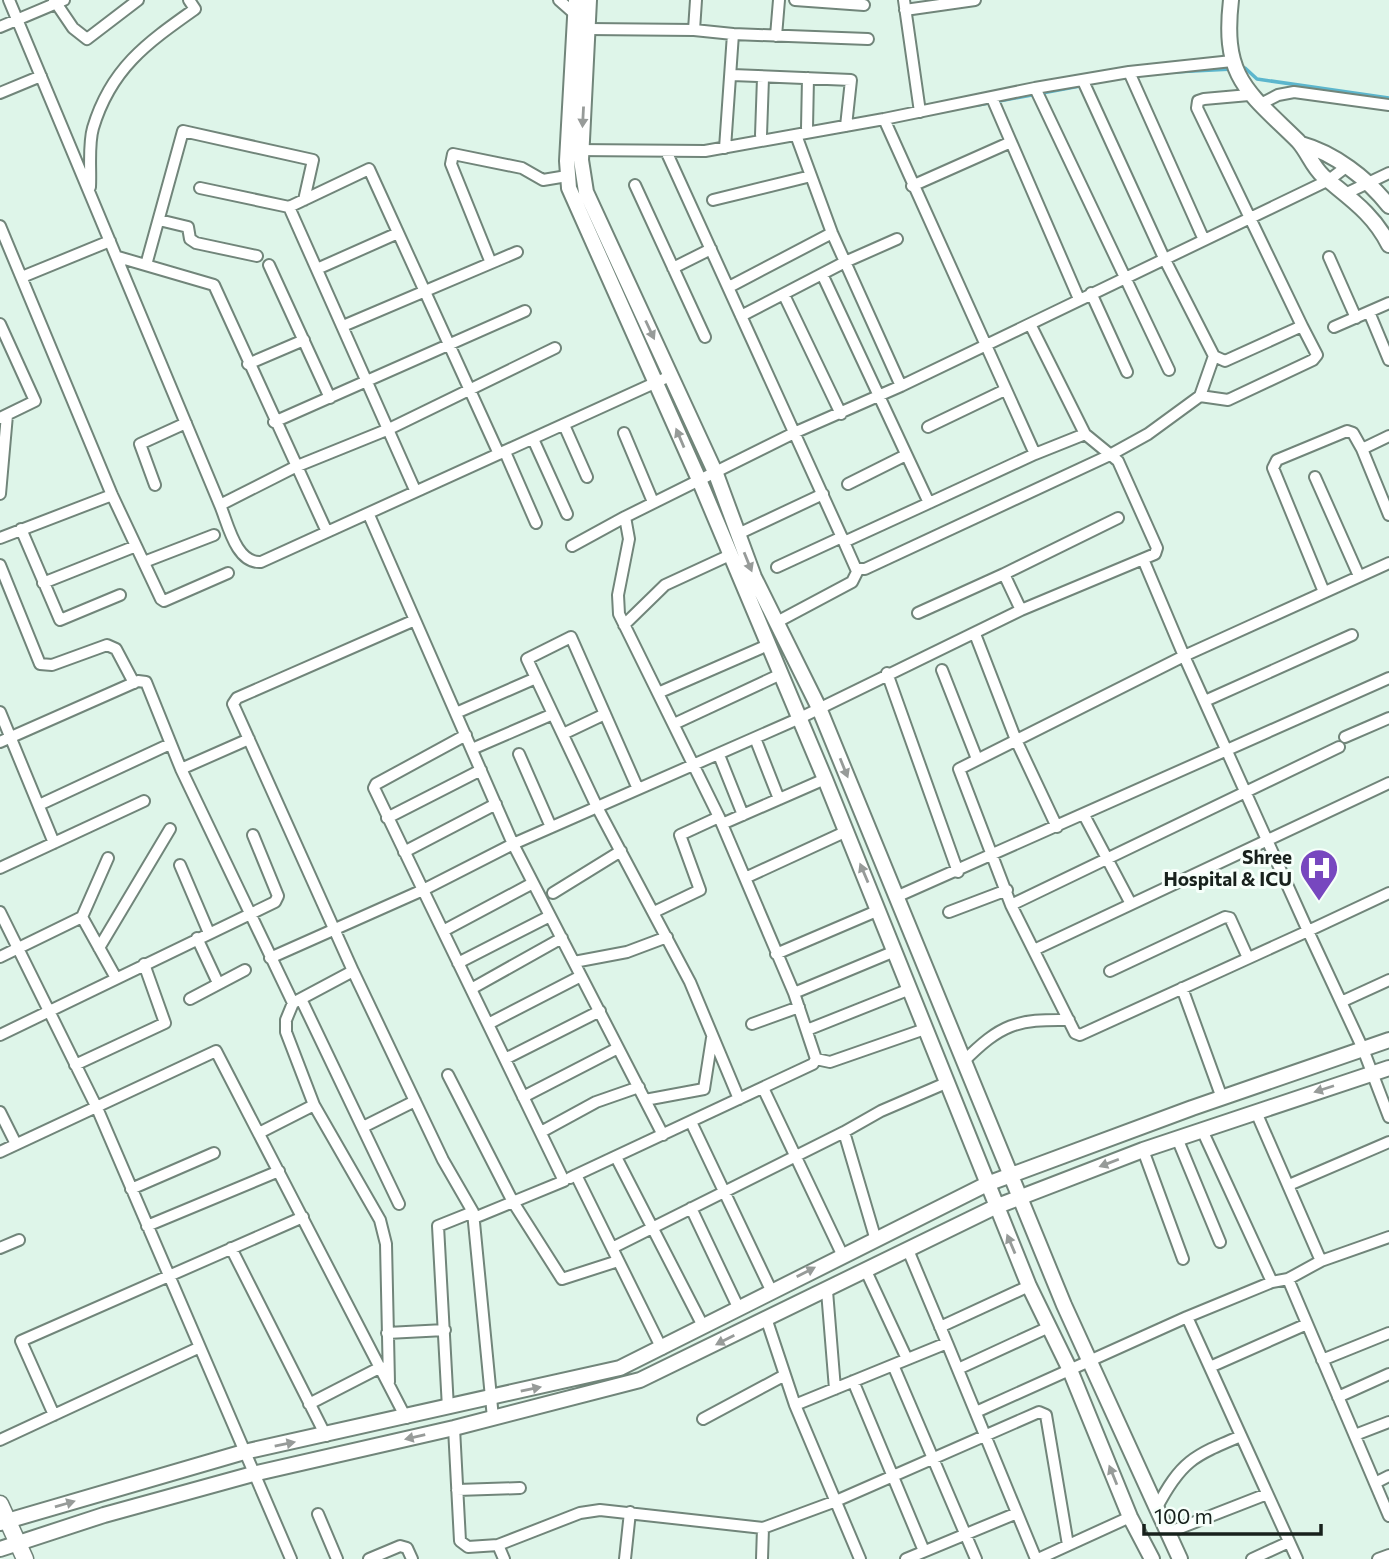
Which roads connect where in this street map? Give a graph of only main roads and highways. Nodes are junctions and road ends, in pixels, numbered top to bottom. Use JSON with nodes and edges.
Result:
{"nodes":[{"id":1,"x":0,"y":1504,"type":"edge"},
{"id":2,"x":4,"y":1522,"type":"edge"},
{"id":3,"x":25,"y":1559,"type":"edge"}],
"edges":[{"from":1,"to":2,"type":"main road"},
{"from":2,"to":3,"type":"main road"}]}
